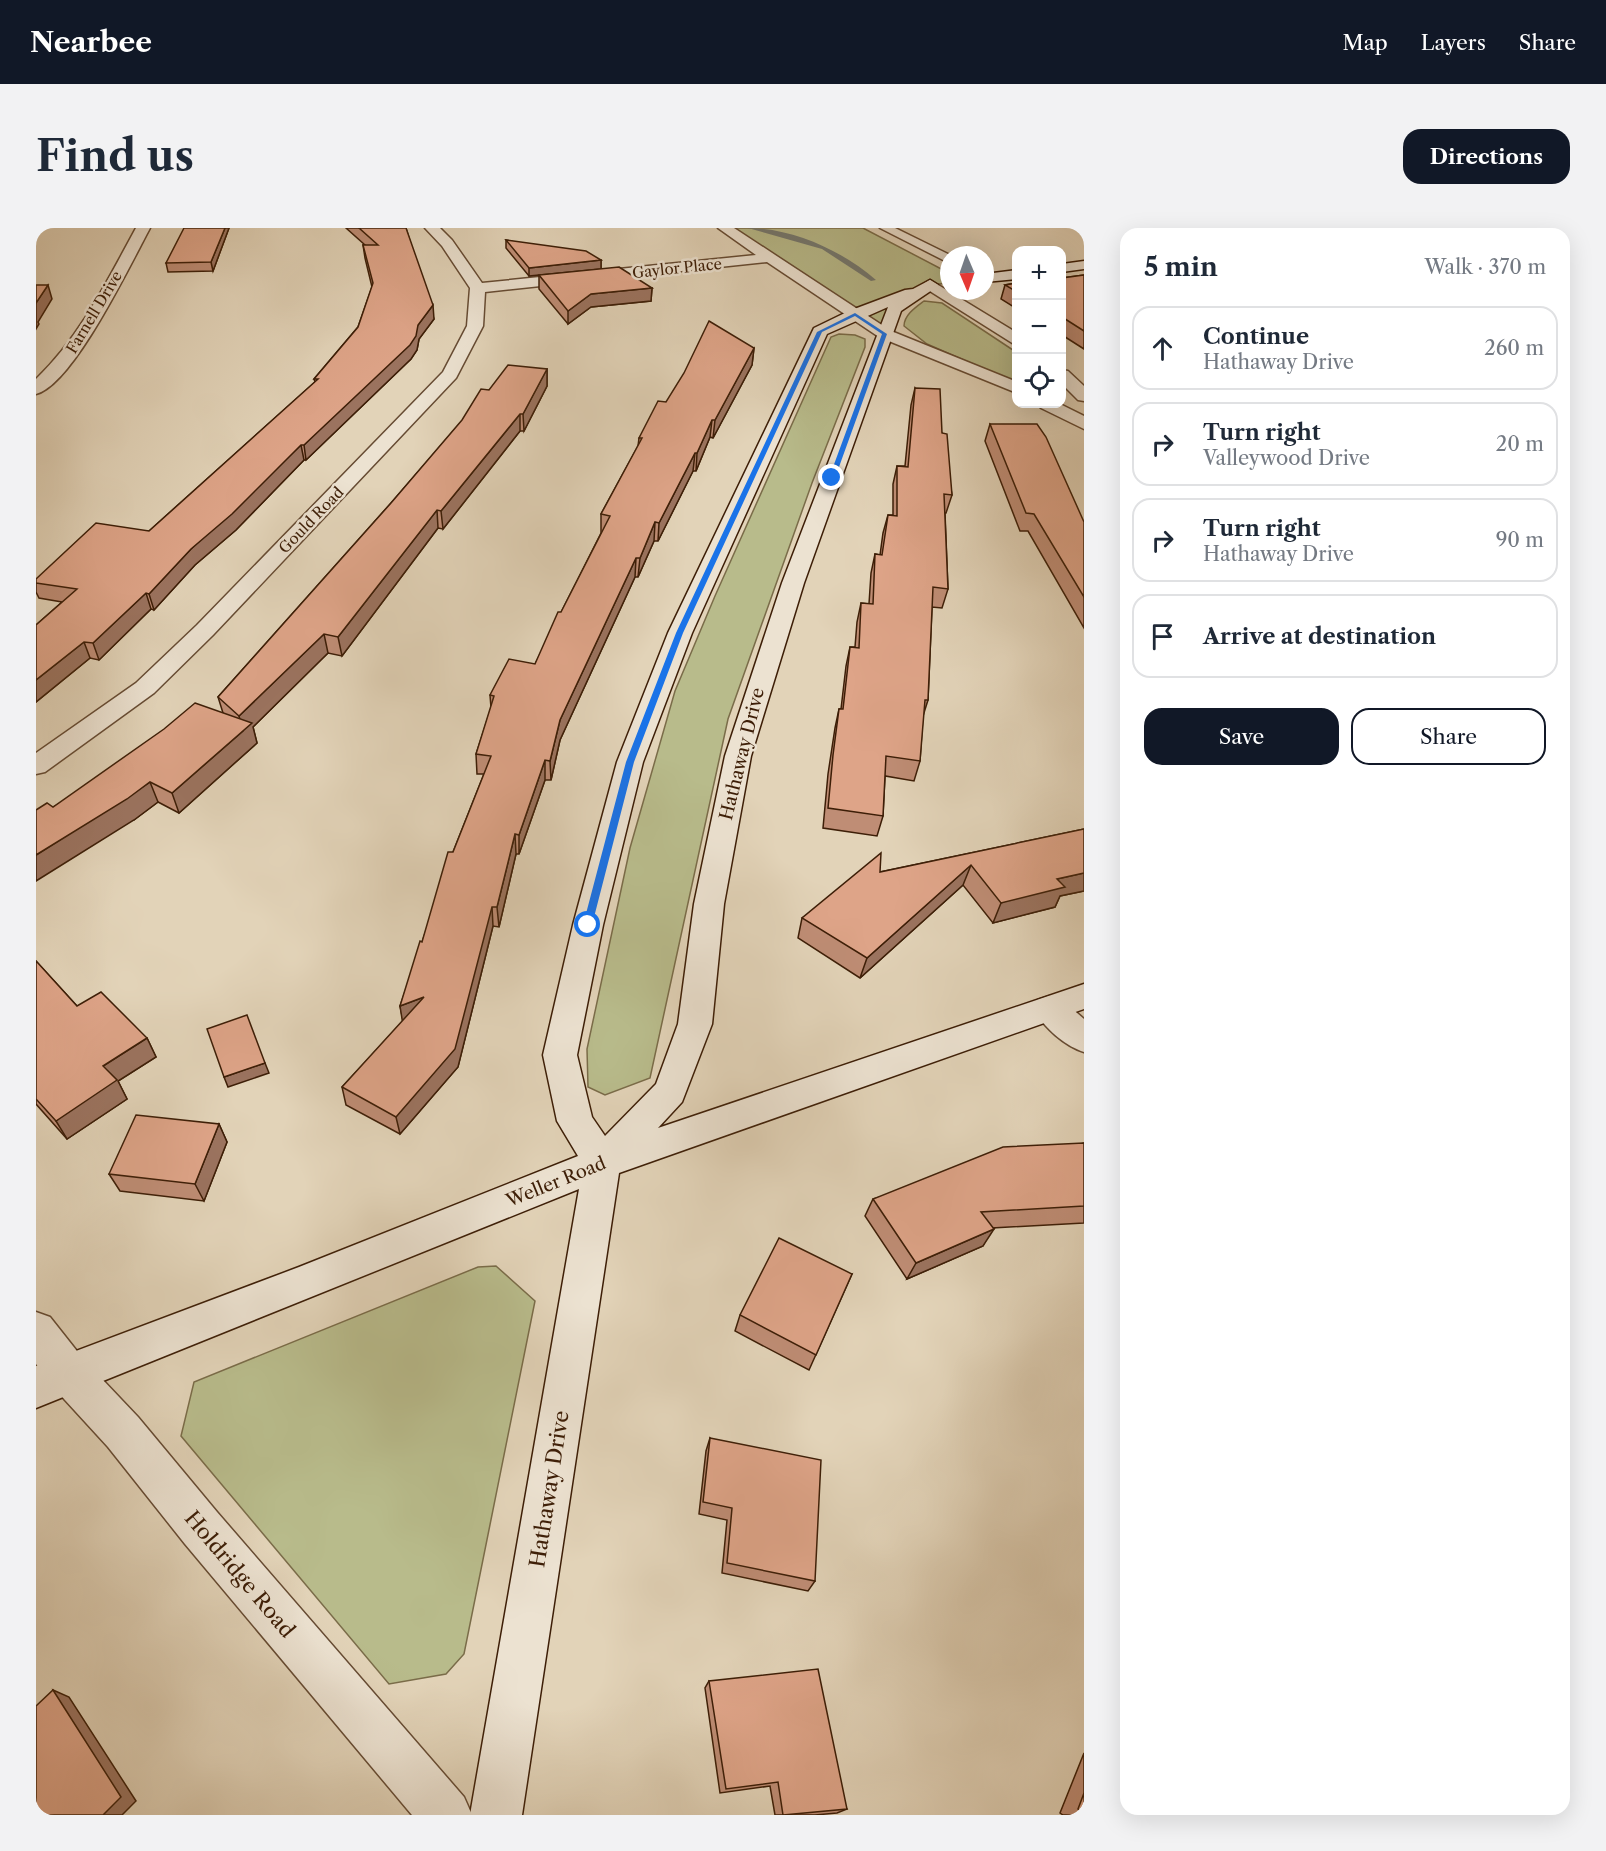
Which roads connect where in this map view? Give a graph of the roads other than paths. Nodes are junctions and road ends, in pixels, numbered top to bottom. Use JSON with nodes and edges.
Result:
{"nodes":[{"id":1,"x":142,"y":228,"type":"edge"},
{"id":2,"x":432,"y":228,"type":"edge"},
{"id":3,"x":725,"y":228,"type":"edge"},
{"id":4,"x":886,"y":228,"type":"edge"},
{"id":5,"x":940,"y":255,"type":"edge"},
{"id":6,"x":768,"y":258,"type":"junction"},
{"id":7,"x":1084,"y":265,"type":"edge"},
{"id":8,"x":1066,"y":267,"type":"edge"},
{"id":9,"x":1012,"y":275,"type":"edge"},
{"id":10,"x":994,"y":277,"type":"edge"},
{"id":11,"x":940,"y":284,"type":"edge"},
{"id":12,"x":930,"y":285,"type":"junction"},
{"id":13,"x":478,"y":288,"type":"junction"},
{"id":14,"x":855,"y":314,"type":"junction"},
{"id":15,"x":885,"y":334,"type":"junction"},
{"id":16,"x":1012,"y":338,"type":"edge"},
{"id":17,"x":1066,"y":379,"type":"edge"},
{"id":18,"x":1012,"y":386,"type":"edge"},
{"id":19,"x":36,"y":389,"type":"edge"},
{"id":20,"x":1084,"y":396,"type":"edge"},
{"id":21,"x":1055,"y":408,"type":"edge"},
{"id":22,"x":1084,"y":423,"type":"edge"},
{"id":23,"x":36,"y":766,"type":"edge"},
{"id":24,"x":1084,"y":996,"type":"edge"},
{"id":25,"x":1050,"y":1009,"type":"junction"},
{"id":26,"x":1084,"y":1039,"type":"edge"},
{"id":27,"x":602,"y":1163,"type":"junction"},
{"id":28,"x":36,"y":1331,"type":"edge"},
{"id":29,"x":53,"y":1381,"type":"edge"},
{"id":30,"x":446,"y":1815,"type":"edge"},
{"id":31,"x":496,"y":1815,"type":"edge"}],
"edges":[{"from":1,"to":19,"type":"street","name":"Farnell Drive"},
{"from":2,"to":13,"type":"street"},
{"from":3,"to":6,"type":"street"},
{"from":4,"to":5,"type":"lane"},
{"from":6,"to":13,"type":"street","name":"Gaylor Place"},
{"from":6,"to":14,"type":"street"},
{"from":7,"to":8,"type":"street"},
{"from":9,"to":10,"type":"street"},
{"from":11,"to":12,"type":"street"},
{"from":12,"to":14,"type":"street"},
{"from":12,"to":15,"type":"street","name":"Hathaway Drive"},
{"from":12,"to":16,"type":"street"},
{"from":13,"to":23,"type":"street","name":"Gould Road"},
{"from":14,"to":15,"type":"street"},
{"from":14,"to":27,"type":"street"},
{"from":15,"to":18,"type":"street"},
{"from":15,"to":27,"type":"street","name":"Hathaway Drive"},
{"from":17,"to":20,"type":"street"},
{"from":21,"to":22,"type":"street"},
{"from":24,"to":25,"type":"street","name":"Weller Road"},
{"from":25,"to":26,"type":"street"},
{"from":25,"to":27,"type":"street","name":"Weller Road"},
{"from":27,"to":29,"type":"street","name":"Weller Road"},
{"from":27,"to":31,"type":"street","name":"Hathaway Drive"},
{"from":28,"to":29,"type":"street","name":"Holdridge Road"},
{"from":29,"to":30,"type":"street","name":"Holdridge Road"}]}
